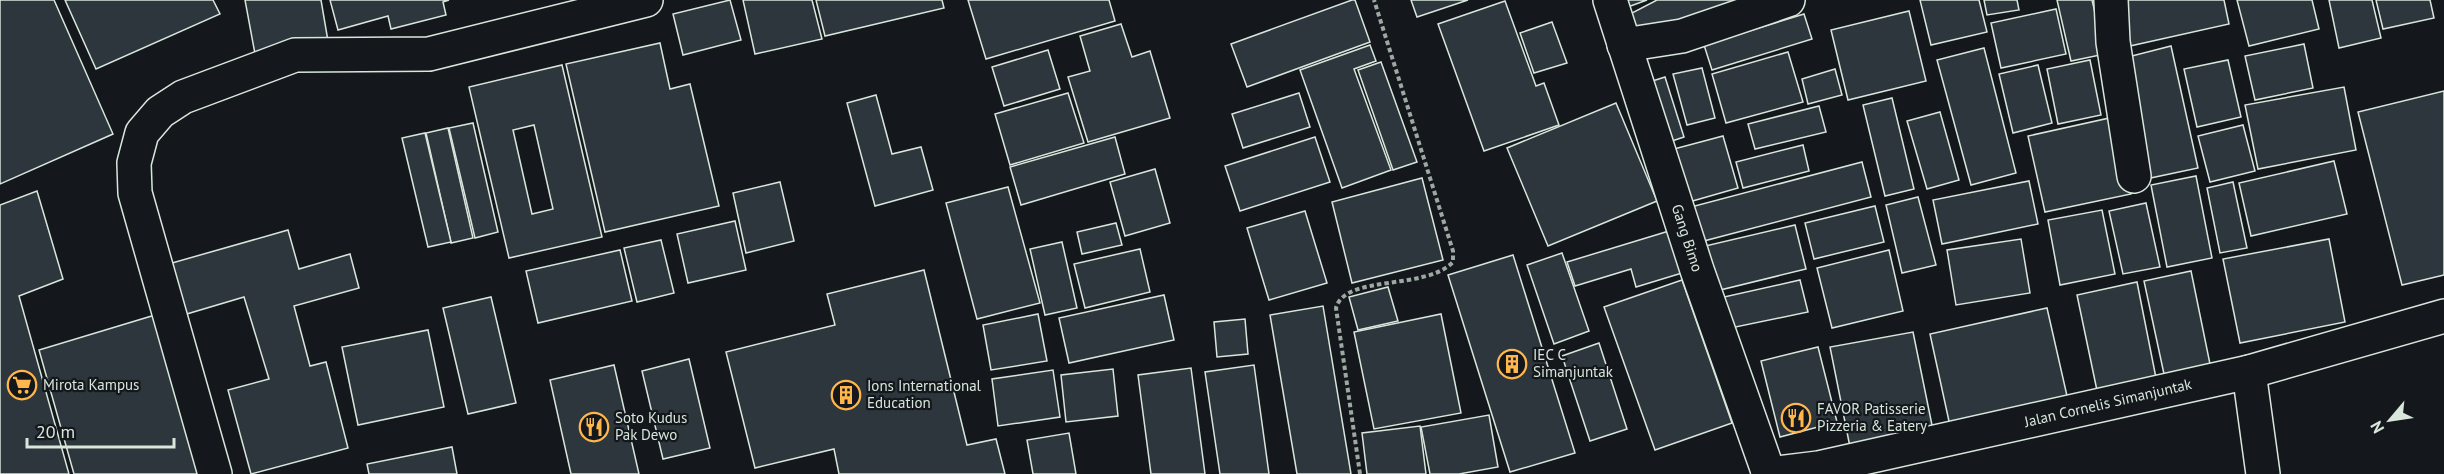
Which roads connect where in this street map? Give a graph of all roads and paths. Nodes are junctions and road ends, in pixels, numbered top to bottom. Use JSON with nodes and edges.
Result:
{"nodes":[{"id":1,"x":646,"y":0,"type":"edge"},
{"id":2,"x":1374,"y":0,"type":"edge"},
{"id":3,"x":1610,"y":0,"type":"edge"},
{"id":4,"x":1788,"y":0,"type":"edge"},
{"id":5,"x":2111,"y":0,"type":"edge"},
{"id":6,"x":1624,"y":45,"type":"junction"},
{"id":7,"x":2134,"y":176,"type":"dead end"},
{"id":8,"x":2444,"y":316,"type":"edge"},
{"id":9,"x":2249,"y":372,"type":"junction"},
{"id":10,"x":1819,"y":471,"type":"edge"},
{"id":11,"x":215,"y":474,"type":"edge"},
{"id":12,"x":1360,"y":474,"type":"edge"},
{"id":13,"x":1769,"y":474,"type":"edge"},
{"id":14,"x":2263,"y":474,"type":"edge"}],
"edges":[{"from":1,"to":11,"type":"street"},
{"from":2,"to":12,"type":"path"},
{"from":3,"to":6,"type":"street","name":"Gang Bimo"},
{"from":4,"to":6,"type":"street"},
{"from":5,"to":7,"type":"street"},
{"from":6,"to":13,"type":"street","name":"Gang Bimo"},
{"from":8,"to":9,"type":"street","name":"Jalan Cornelis Simanjuntak"},
{"from":9,"to":10,"type":"street","name":"Jalan Cornelis Simanjuntak"},
{"from":9,"to":14,"type":"street"},
{"from":10,"to":13,"type":"street","name":"Jalan Cornelis Simanjuntak"}]}
